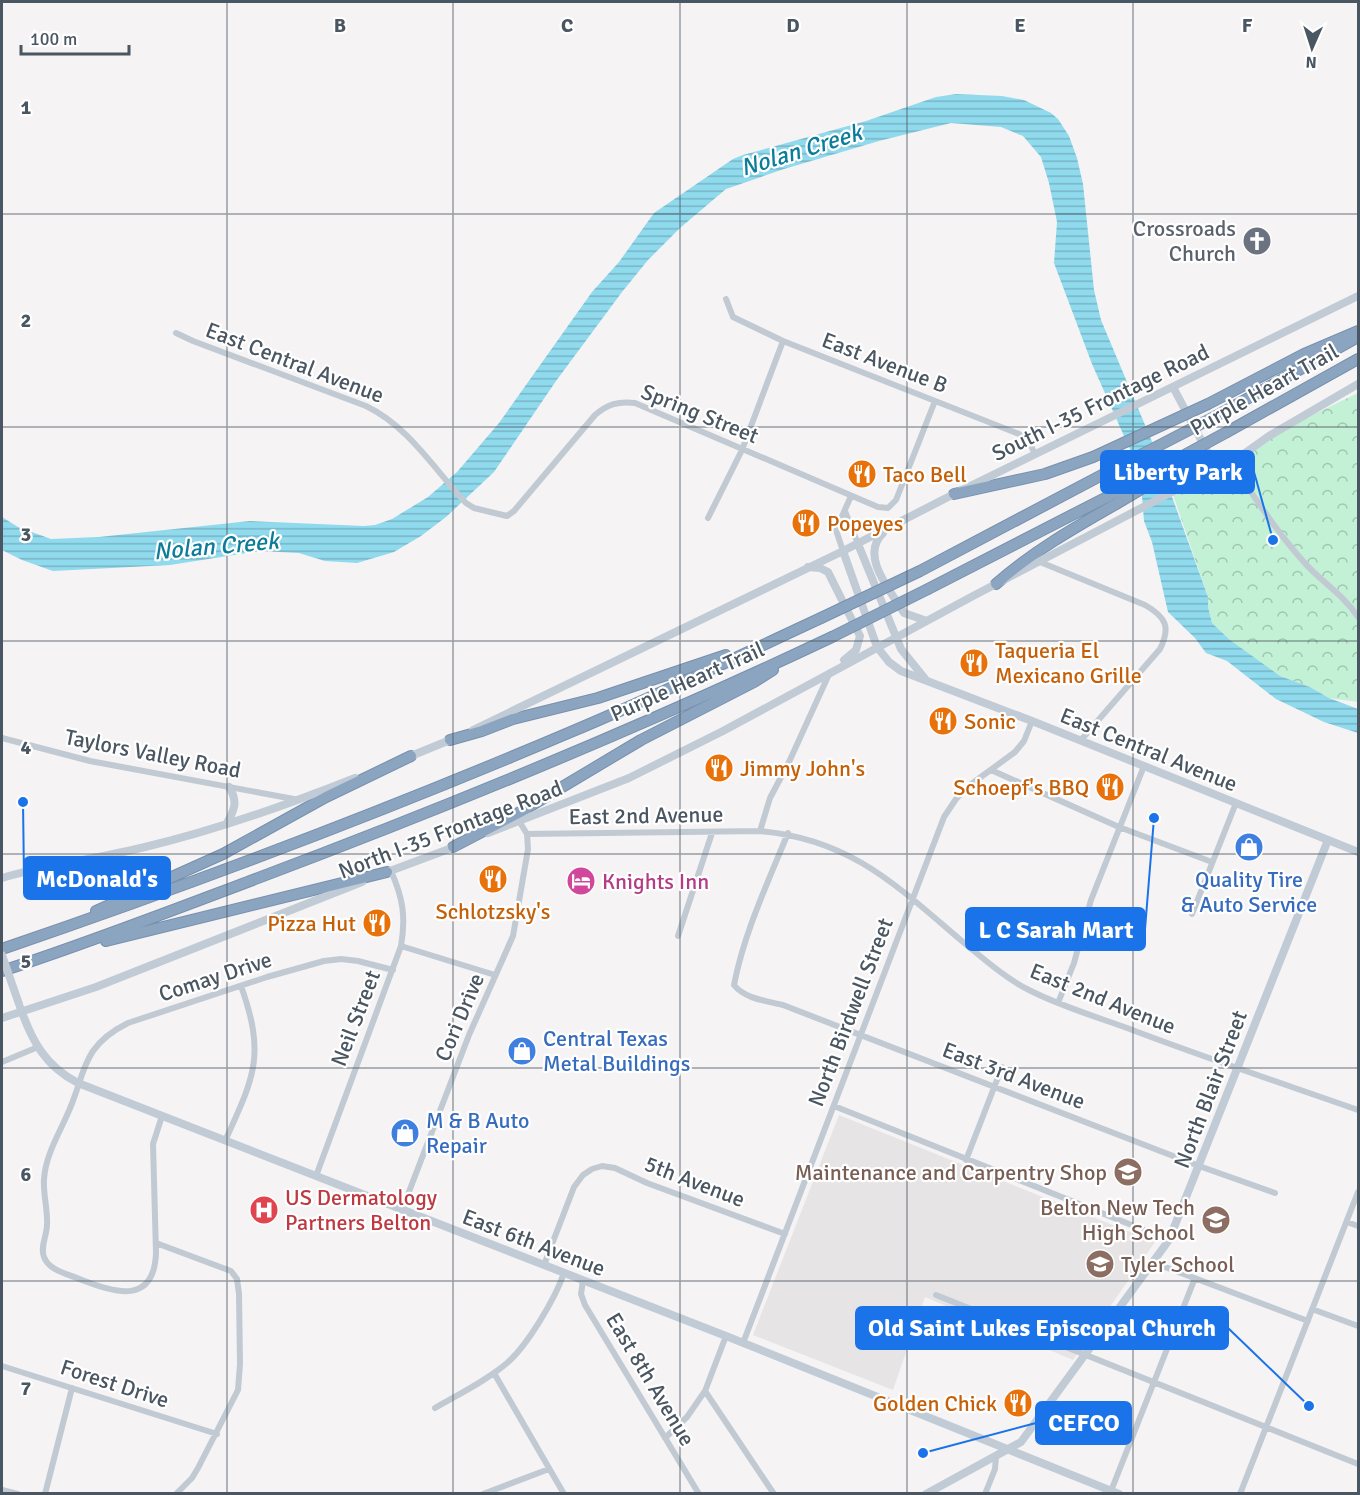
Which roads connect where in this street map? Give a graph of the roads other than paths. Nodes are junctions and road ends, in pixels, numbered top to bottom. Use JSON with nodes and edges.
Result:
{"nodes":[{"id":1,"x":1359,"y":296,"type":"edge"},
{"id":2,"x":726,"y":299,"type":"dead end"},
{"id":3,"x":1359,"y":331,"type":"edge"},
{"id":4,"x":176,"y":333,"type":"dead end"},
{"id":5,"x":1359,"y":337,"type":"edge"},
{"id":6,"x":783,"y":341,"type":"junction"},
{"id":7,"x":1359,"y":359,"type":"edge"},
{"id":8,"x":1359,"y":384,"type":"edge"},
{"id":9,"x":1173,"y":387,"type":"junction"},
{"id":10,"x":935,"y":401,"type":"junction"},
{"id":11,"x":742,"y":450,"type":"junction"},
{"id":12,"x":1035,"y":454,"type":"junction"},
{"id":13,"x":1231,"y":464,"type":"junction"},
{"id":14,"x":1217,"y":470,"type":"junction"},
{"id":15,"x":954,"y":494,"type":"junction"},
{"id":16,"x":851,"y":496,"type":"junction"},
{"id":17,"x":1112,"y":500,"type":"junction"},
{"id":18,"x":845,"y":511,"type":"junction"},
{"id":19,"x":507,"y":516,"type":"joint"},
{"id":20,"x":708,"y":518,"type":"dead end"},
{"id":21,"x":903,"y":519,"type":"junction"},
{"id":22,"x":858,"y":544,"type":"junction"},
{"id":23,"x":843,"y":551,"type":"junction"},
{"id":24,"x":1040,"y":562,"type":"junction"},
{"id":25,"x":807,"y":567,"type":"junction"},
{"id":26,"x":996,"y":584,"type":"junction"},
{"id":27,"x":1359,"y":617,"type":"edge"},
{"id":28,"x":927,"y":621,"type":"junction"},
{"id":29,"x":780,"y":637,"type":"junction"},
{"id":30,"x":895,"y":637,"type":"junction"},
{"id":31,"x":878,"y":646,"type":"junction"},
{"id":32,"x":801,"y":652,"type":"junction"},
{"id":33,"x":830,"y":672,"type":"junction"},
{"id":34,"x":926,"y":680,"type":"junction"},
{"id":35,"x":1032,"y":721,"type":"junction"},
{"id":36,"x":2,"y":738,"type":"edge"},
{"id":37,"x":450,"y":740,"type":"junction"},
{"id":38,"x":1081,"y":740,"type":"junction"},
{"id":39,"x":411,"y":756,"type":"junction"},
{"id":40,"x":1144,"y":766,"type":"junction"},
{"id":41,"x":991,"y":770,"type":"junction"},
{"id":42,"x":229,"y":787,"type":"junction"},
{"id":43,"x":299,"y":800,"type":"junction"},
{"id":44,"x":1236,"y":803,"type":"junction"},
{"id":45,"x":519,"y":821,"type":"junction"},
{"id":46,"x":227,"y":823,"type":"junction"},
{"id":47,"x":1119,"y":826,"type":"junction"},
{"id":48,"x":760,"y":831,"type":"junction"},
{"id":49,"x":712,"y":833,"type":"junction"},
{"id":50,"x":788,"y":833,"type":"junction"},
{"id":51,"x":527,"y":834,"type":"junction"},
{"id":52,"x":1328,"y":840,"type":"junction"},
{"id":53,"x":453,"y":847,"type":"junction"},
{"id":54,"x":1359,"y":852,"type":"edge"},
{"id":55,"x":1212,"y":862,"type":"junction"},
{"id":56,"x":389,"y":872,"type":"junction"},
{"id":57,"x":2,"y":878,"type":"edge"},
{"id":58,"x":912,"y":899,"type":"junction"},
{"id":59,"x":1192,"y":914,"type":"dead end"},
{"id":60,"x":42,"y":935,"type":"junction"},
{"id":61,"x":678,"y":936,"type":"dead end"},
{"id":62,"x":401,"y":946,"type":"junction"},
{"id":63,"x":73,"y":947,"type":"junction"},
{"id":64,"x":2,"y":949,"type":"edge"},
{"id":65,"x":2,"y":955,"type":"edge"},
{"id":66,"x":393,"y":970,"type":"junction"},
{"id":67,"x":2,"y":971,"type":"edge"},
{"id":68,"x":495,"y":975,"type":"junction"},
{"id":69,"x":242,"y":987,"type":"junction"},
{"id":70,"x":1058,"y":1003,"type":"junction"},
{"id":71,"x":20,"y":1008,"type":"junction"},
{"id":72,"x":2,"y":1018,"type":"edge"},
{"id":73,"x":861,"y":1035,"type":"junction"},
{"id":74,"x":38,"y":1047,"type":"junction"},
{"id":75,"x":2,"y":1062,"type":"edge"},
{"id":76,"x":1002,"y":1067,"type":"dead end"},
{"id":77,"x":1237,"y":1068,"type":"junction"},
{"id":78,"x":78,"y":1083,"type":"junction"},
{"id":79,"x":995,"y":1088,"type":"junction"},
{"id":80,"x":834,"y":1106,"type":"junction"},
{"id":81,"x":1359,"y":1110,"type":"edge"},
{"id":82,"x":162,"y":1116,"type":"junction"},
{"id":83,"x":225,"y":1141,"type":"junction"},
{"id":84,"x":966,"y":1160,"type":"junction"},
{"id":85,"x":1199,"y":1166,"type":"junction"},
{"id":86,"x":316,"y":1176,"type":"junction"},
{"id":87,"x":1359,"y":1192,"type":"edge"},
{"id":88,"x":1275,"y":1193,"type":"dead end"},
{"id":89,"x":402,"y":1210,"type":"junction"},
{"id":90,"x":1347,"y":1222,"type":"junction"},
{"id":91,"x":1359,"y":1226,"type":"edge"},
{"id":92,"x":785,"y":1234,"type":"junction"},
{"id":93,"x":1169,"y":1240,"type":"junction"},
{"id":94,"x":156,"y":1243,"type":"junction"},
{"id":95,"x":1152,"y":1262,"type":"junction"},
{"id":96,"x":544,"y":1265,"type":"junction"},
{"id":97,"x":564,"y":1274,"type":"junction"},
{"id":98,"x":1195,"y":1278,"type":"junction"},
{"id":99,"x":583,"y":1281,"type":"junction"},
{"id":100,"x":936,"y":1295,"type":"dead end"},
{"id":101,"x":1312,"y":1309,"type":"junction"},
{"id":102,"x":1308,"y":1321,"type":"junction"},
{"id":103,"x":1359,"y":1326,"type":"edge"},
{"id":104,"x":726,"y":1336,"type":"junction"},
{"id":105,"x":742,"y":1343,"type":"junction"},
{"id":106,"x":1084,"y":1355,"type":"junction"},
{"id":107,"x":2,"y":1366,"type":"edge"},
{"id":108,"x":494,"y":1373,"type":"junction"},
{"id":109,"x":1154,"y":1383,"type":"junction"},
{"id":110,"x":72,"y":1388,"type":"junction"},
{"id":111,"x":705,"y":1390,"type":"junction"},
{"id":112,"x":435,"y":1408,"type":"dead end"},
{"id":113,"x":1266,"y":1428,"type":"junction"},
{"id":114,"x":217,"y":1434,"type":"junction"},
{"id":115,"x":665,"y":1438,"type":"junction"},
{"id":116,"x":1009,"y":1449,"type":"junction"},
{"id":117,"x":996,"y":1456,"type":"junction"},
{"id":118,"x":1359,"y":1464,"type":"edge"},
{"id":119,"x":549,"y":1468,"type":"junction"},
{"id":120,"x":2,"y":1490,"type":"edge"},
{"id":121,"x":1113,"y":1493,"type":"edge"},
{"id":122,"x":18,"y":1494,"type":"edge"},
{"id":123,"x":45,"y":1494,"type":"edge"},
{"id":124,"x":176,"y":1494,"type":"edge"},
{"id":125,"x":483,"y":1494,"type":"edge"},
{"id":126,"x":564,"y":1494,"type":"edge"},
{"id":127,"x":699,"y":1494,"type":"edge"},
{"id":128,"x":774,"y":1494,"type":"edge"},
{"id":129,"x":926,"y":1494,"type":"edge"},
{"id":130,"x":986,"y":1494,"type":"edge"},
{"id":131,"x":1240,"y":1494,"type":"edge"}],
"edges":[{"from":1,"to":9,"type":"main road","name":"South I-35 Frontage Road"},
{"from":2,"to":6,"type":"street","name":"East Avenue B"},
{"from":3,"to":15,"type":"highway","bridge":true},
{"from":4,"to":19,"type":"street","name":"East Central Avenue"},
{"from":5,"to":29,"type":"highway","name":"Purple Heart Trail","bridge":true},
{"from":6,"to":10,"type":"street","name":"East Avenue B"},
{"from":6,"to":11,"type":"street"},
{"from":7,"to":17,"type":"highway","name":"Purple Heart Trail","bridge":true},
{"from":8,"to":13,"type":"main road"},
{"from":9,"to":12,"type":"main road","name":"South I-35 Frontage Road"},
{"from":9,"to":14,"type":"main road"},
{"from":10,"to":12,"type":"street","name":"East Avenue B"},
{"from":10,"to":16,"type":"street","name":"Spring Street"},
{"from":11,"to":16,"type":"street","name":"Spring Street"},
{"from":11,"to":19,"type":"street","name":"Spring Street"},
{"from":11,"to":20,"type":"street"},
{"from":12,"to":15,"type":"main road","name":"South I-35 Frontage Road"},
{"from":13,"to":14,"type":"main road"},
{"from":13,"to":27,"type":"street"},
{"from":14,"to":24,"type":"main road"},
{"from":15,"to":21,"type":"main road","name":"South I-35 Frontage Road"},
{"from":16,"to":18,"type":"street","name":"East Central Avenue"},
{"from":17,"to":26,"type":"highway"},
{"from":17,"to":32,"type":"highway","name":"Purple Heart Trail","bridge":true},
{"from":18,"to":22,"type":"street","name":"East Central Avenue"},
{"from":18,"to":23,"type":"street","name":"East Central Avenue"},
{"from":21,"to":22,"type":"main road","name":"South I-35 Frontage Road"},
{"from":21,"to":28,"type":"main road"},
{"from":22,"to":23,"type":"main road"},
{"from":22,"to":30,"type":"main road","name":"East Central Avenue"},
{"from":23,"to":25,"type":"main road"},
{"from":23,"to":31,"type":"main road","name":"East Central Avenue"},
{"from":24,"to":26,"type":"main road"},
{"from":24,"to":38,"type":"street"},
{"from":25,"to":33,"type":"main road"},
{"from":25,"to":37,"type":"main road"},
{"from":26,"to":28,"type":"main road"},
{"from":28,"to":30,"type":"main road"},
{"from":29,"to":37,"type":"highway"},
{"from":29,"to":60,"type":"highway","name":"Purple Heart Trail"},
{"from":30,"to":31,"type":"main road","name":"North I-35 Frontage Road"},
{"from":30,"to":34,"type":"main road","name":"East Central Avenue"},
{"from":31,"to":33,"type":"main road","name":"North I-35 Frontage Road"},
{"from":31,"to":34,"type":"main road","name":"East Central Avenue"},
{"from":32,"to":53,"type":"highway"},
{"from":32,"to":63,"type":"highway","name":"Purple Heart Trail"},
{"from":33,"to":45,"type":"main road","name":"North I-35 Frontage Road"},
{"from":33,"to":48,"type":"street"},
{"from":34,"to":35,"type":"main road","name":"East Central Avenue"},
{"from":35,"to":38,"type":"main road","name":"East Central Avenue"},
{"from":35,"to":41,"type":"street","name":"North Birdwell Street"},
{"from":36,"to":42,"type":"street","name":"Taylors Valley Road"},
{"from":37,"to":39,"type":"main road"},
{"from":38,"to":40,"type":"main road","name":"East Central Avenue"},
{"from":39,"to":43,"type":"main road"},
{"from":39,"to":60,"type":"highway"},
{"from":40,"to":44,"type":"main road","name":"East Central Avenue"},
{"from":40,"to":47,"type":"street"},
{"from":41,"to":47,"type":"street"},
{"from":41,"to":58,"type":"street","name":"North Birdwell Street"},
{"from":42,"to":43,"type":"street","name":"Taylors Valley Road"},
{"from":42,"to":46,"type":"main road"},
{"from":43,"to":46,"type":"main road"},
{"from":44,"to":52,"type":"main road","name":"East Central Avenue"},
{"from":44,"to":55,"type":"street"},
{"from":45,"to":51,"type":"street"},
{"from":45,"to":53,"type":"main road","name":"North I-35 Frontage Road"},
{"from":46,"to":57,"type":"main road"},
{"from":47,"to":55,"type":"street"},
{"from":47,"to":70,"type":"street"},
{"from":48,"to":49,"type":"street","name":"East 2nd Avenue"},
{"from":48,"to":50,"type":"street","name":"East 2nd Avenue"},
{"from":49,"to":51,"type":"street","name":"East 2nd Avenue"},
{"from":49,"to":61,"type":"street"},
{"from":50,"to":58,"type":"street","name":"East 2nd Avenue"},
{"from":50,"to":73,"type":"street","name":"East 3rd Avenue"},
{"from":51,"to":68,"type":"street","name":"Cori Drive"},
{"from":52,"to":54,"type":"main road","name":"East Central Avenue"},
{"from":52,"to":77,"type":"main road","name":"North Blair Street"},
{"from":53,"to":56,"type":"main road","name":"North I-35 Frontage Road"},
{"from":55,"to":59,"type":"street"},
{"from":56,"to":62,"type":"street","name":"Neil Street"},
{"from":56,"to":63,"type":"highway"},
{"from":56,"to":71,"type":"main road","name":"North I-35 Frontage Road"},
{"from":58,"to":70,"type":"street","name":"East 2nd Avenue"},
{"from":58,"to":73,"type":"street","name":"North Birdwell Street"},
{"from":60,"to":64,"type":"highway","name":"Purple Heart Trail"},
{"from":62,"to":66,"type":"street","name":"Neil Street"},
{"from":62,"to":68,"type":"street"},
{"from":63,"to":67,"type":"highway","name":"Purple Heart Trail"},
{"from":65,"to":71,"type":"main road","name":"East 6th Avenue","bridge":true},
{"from":66,"to":69,"type":"street","name":"Comay Drive"},
{"from":66,"to":86,"type":"street","name":"Neil Street"},
{"from":68,"to":89,"type":"street","name":"Cori Drive"},
{"from":69,"to":78,"type":"street","name":"Comay Drive"},
{"from":69,"to":83,"type":"street"},
{"from":70,"to":77,"type":"street","name":"East 2nd Avenue"},
{"from":71,"to":72,"type":"main road","name":"North I-35 Frontage Road"},
{"from":71,"to":74,"type":"main road","name":"East 6th Avenue"},
{"from":73,"to":79,"type":"street","name":"East 3rd Avenue"},
{"from":73,"to":80,"type":"street","name":"North Birdwell Street"},
{"from":74,"to":75,"type":"street"},
{"from":74,"to":78,"type":"main road","name":"East 6th Avenue"},
{"from":76,"to":79,"type":"street"},
{"from":77,"to":81,"type":"street","name":"East 2nd Avenue"},
{"from":77,"to":85,"type":"main road","name":"North Blair Street"},
{"from":78,"to":82,"type":"main road","name":"East 6th Avenue"},
{"from":78,"to":94,"type":"street","name":"Comay Drive"},
{"from":79,"to":84,"type":"street"},
{"from":79,"to":85,"type":"street","name":"East 3rd Avenue"},
{"from":80,"to":84,"type":"street"},
{"from":80,"to":92,"type":"street","name":"North Birdwell Street"},
{"from":82,"to":83,"type":"main road","name":"East 6th Avenue"},
{"from":82,"to":94,"type":"street","name":"Comay Drive"},
{"from":83,"to":86,"type":"main road","name":"East 6th Avenue"},
{"from":84,"to":93,"type":"street"},
{"from":85,"to":88,"type":"street","name":"East 3rd Avenue"},
{"from":85,"to":93,"type":"main road","name":"North Blair Street"},
{"from":86,"to":89,"type":"main road","name":"East 6th Avenue"},
{"from":87,"to":90,"type":"street"},
{"from":89,"to":96,"type":"main road","name":"East 6th Avenue"},
{"from":90,"to":91,"type":"street"},
{"from":90,"to":101,"type":"street"},
{"from":92,"to":96,"type":"street","name":"5th Avenue"},
{"from":92,"to":105,"type":"street","name":"North Birdwell Street"},
{"from":93,"to":95,"type":"main road","name":"North Blair Street"},
{"from":94,"to":114,"type":"street"},
{"from":95,"to":98,"type":"street"},
{"from":95,"to":106,"type":"main road","name":"North Blair Street"},
{"from":96,"to":97,"type":"main road","name":"East 6th Avenue"},
{"from":97,"to":99,"type":"main road","name":"East 6th Avenue"},
{"from":97,"to":108,"type":"street"},
{"from":98,"to":102,"type":"street"},
{"from":98,"to":109,"type":"street"},
{"from":99,"to":104,"type":"main road","name":"East 6th Avenue"},
{"from":99,"to":115,"type":"street","name":"East 8th Avenue"},
{"from":100,"to":106,"type":"street"},
{"from":101,"to":102,"type":"street"},
{"from":101,"to":103,"type":"street"},
{"from":102,"to":113,"type":"street"},
{"from":104,"to":105,"type":"main road","name":"East 6th Avenue"},
{"from":104,"to":111,"type":"street"},
{"from":105,"to":116,"type":"main road","name":"East 6th Avenue"},
{"from":106,"to":109,"type":"street"},
{"from":106,"to":116,"type":"main road","name":"North Blair Street"},
{"from":107,"to":110,"type":"street","name":"Forest Drive"},
{"from":108,"to":112,"type":"street"},
{"from":108,"to":119,"type":"street"},
{"from":109,"to":113,"type":"street"},
{"from":109,"to":121,"type":"street"},
{"from":110,"to":114,"type":"street","name":"Forest Drive"},
{"from":110,"to":123,"type":"street"},
{"from":111,"to":115,"type":"street"},
{"from":111,"to":128,"type":"street"},
{"from":113,"to":118,"type":"street"},
{"from":113,"to":131,"type":"street"},
{"from":114,"to":124,"type":"street"},
{"from":115,"to":127,"type":"street","name":"East 8th Avenue"},
{"from":116,"to":117,"type":"main road","name":"North Blair Street"},
{"from":116,"to":121,"type":"main road","name":"East 6th Avenue"},
{"from":117,"to":129,"type":"main road","name":"North Blair Street"},
{"from":117,"to":130,"type":"street"},
{"from":119,"to":125,"type":"street"},
{"from":119,"to":126,"type":"street"},
{"from":120,"to":122,"type":"street"}]}
